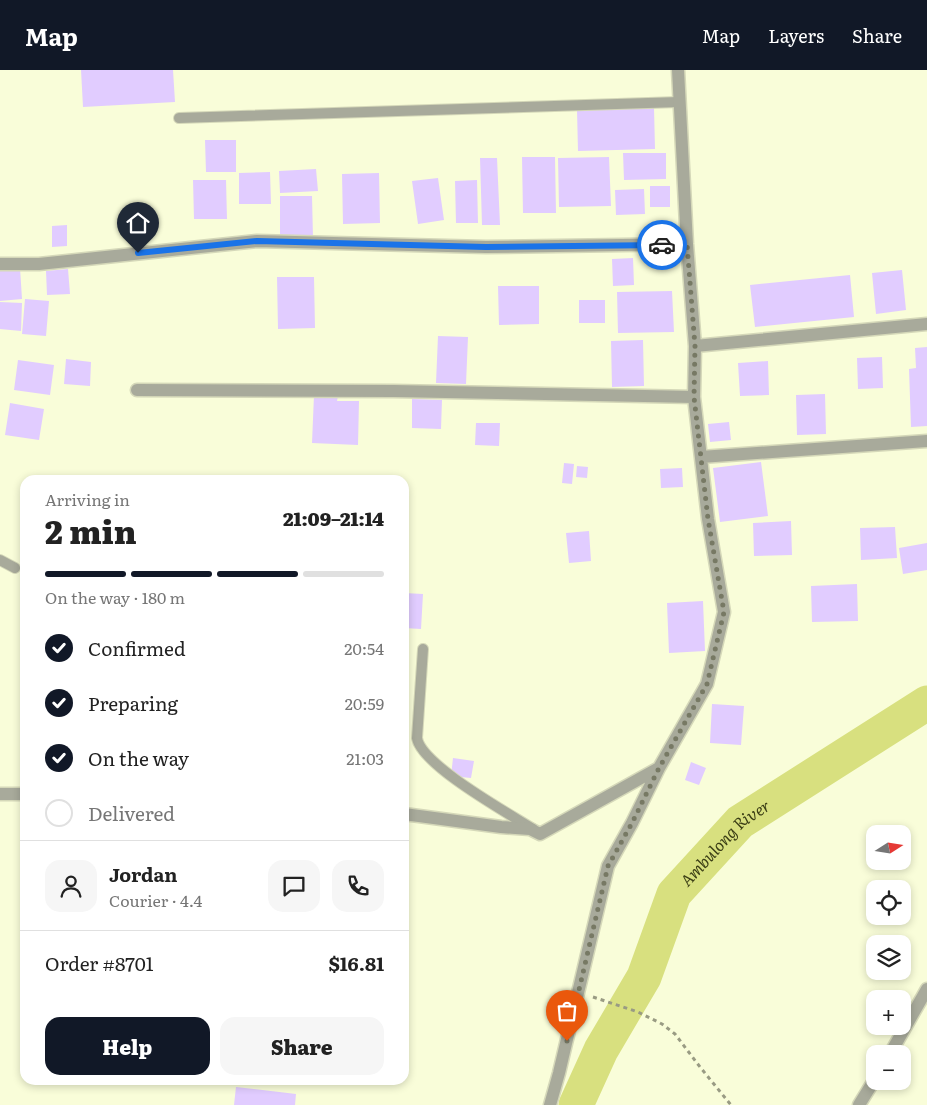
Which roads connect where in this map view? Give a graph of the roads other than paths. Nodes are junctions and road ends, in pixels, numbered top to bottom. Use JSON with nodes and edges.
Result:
{"nodes":[{"id":1,"x":678,"y":70,"type":"edge"},
{"id":2,"x":679,"y":102,"type":"junction"},
{"id":3,"x":179,"y":118,"type":"dead end"},
{"id":4,"x":687,"y":244,"type":"junction"},
{"id":5,"x":0,"y":264,"type":"edge"},
{"id":6,"x":927,"y":324,"type":"edge"},
{"id":7,"x":695,"y":346,"type":"junction"},
{"id":8,"x":137,"y":390,"type":"dead end"},
{"id":9,"x":694,"y":397,"type":"junction"},
{"id":10,"x":927,"y":441,"type":"edge"},
{"id":11,"x":702,"y":457,"type":"junction"},
{"id":12,"x":0,"y":560,"type":"edge"},
{"id":13,"x":15,"y":568,"type":"dead end"},
{"id":14,"x":422,"y":649,"type":"dead end"},
{"id":15,"x":659,"y":768,"type":"junction"},
{"id":16,"x":0,"y":794,"type":"edge"},
{"id":17,"x":20,"y":794,"type":"edge"},
{"id":18,"x":409,"y":815,"type":"edge"},
{"id":19,"x":540,"y":834,"type":"junction"},
{"id":20,"x":927,"y":989,"type":"edge"},
{"id":21,"x":895,"y":1045,"type":"edge"},
{"id":22,"x":868,"y":1090,"type":"edge"},
{"id":23,"x":550,"y":1105,"type":"edge"},
{"id":24,"x":859,"y":1105,"type":"edge"}],
"edges":[{"from":1,"to":2,"type":"street"},
{"from":2,"to":3,"type":"lane"},
{"from":2,"to":4,"type":"street"},
{"from":4,"to":5,"type":"street"},
{"from":4,"to":7,"type":"street"},
{"from":6,"to":7,"type":"street"},
{"from":7,"to":9,"type":"street"},
{"from":8,"to":9,"type":"street"},
{"from":9,"to":11,"type":"street"},
{"from":10,"to":11,"type":"street"},
{"from":11,"to":15,"type":"street"},
{"from":12,"to":13,"type":"lane"},
{"from":14,"to":19,"type":"lane"},
{"from":15,"to":19,"type":"street"},
{"from":15,"to":23,"type":"street"},
{"from":16,"to":17,"type":"street"},
{"from":18,"to":19,"type":"street"},
{"from":20,"to":21,"type":"street"},
{"from":22,"to":24,"type":"street"}]}
